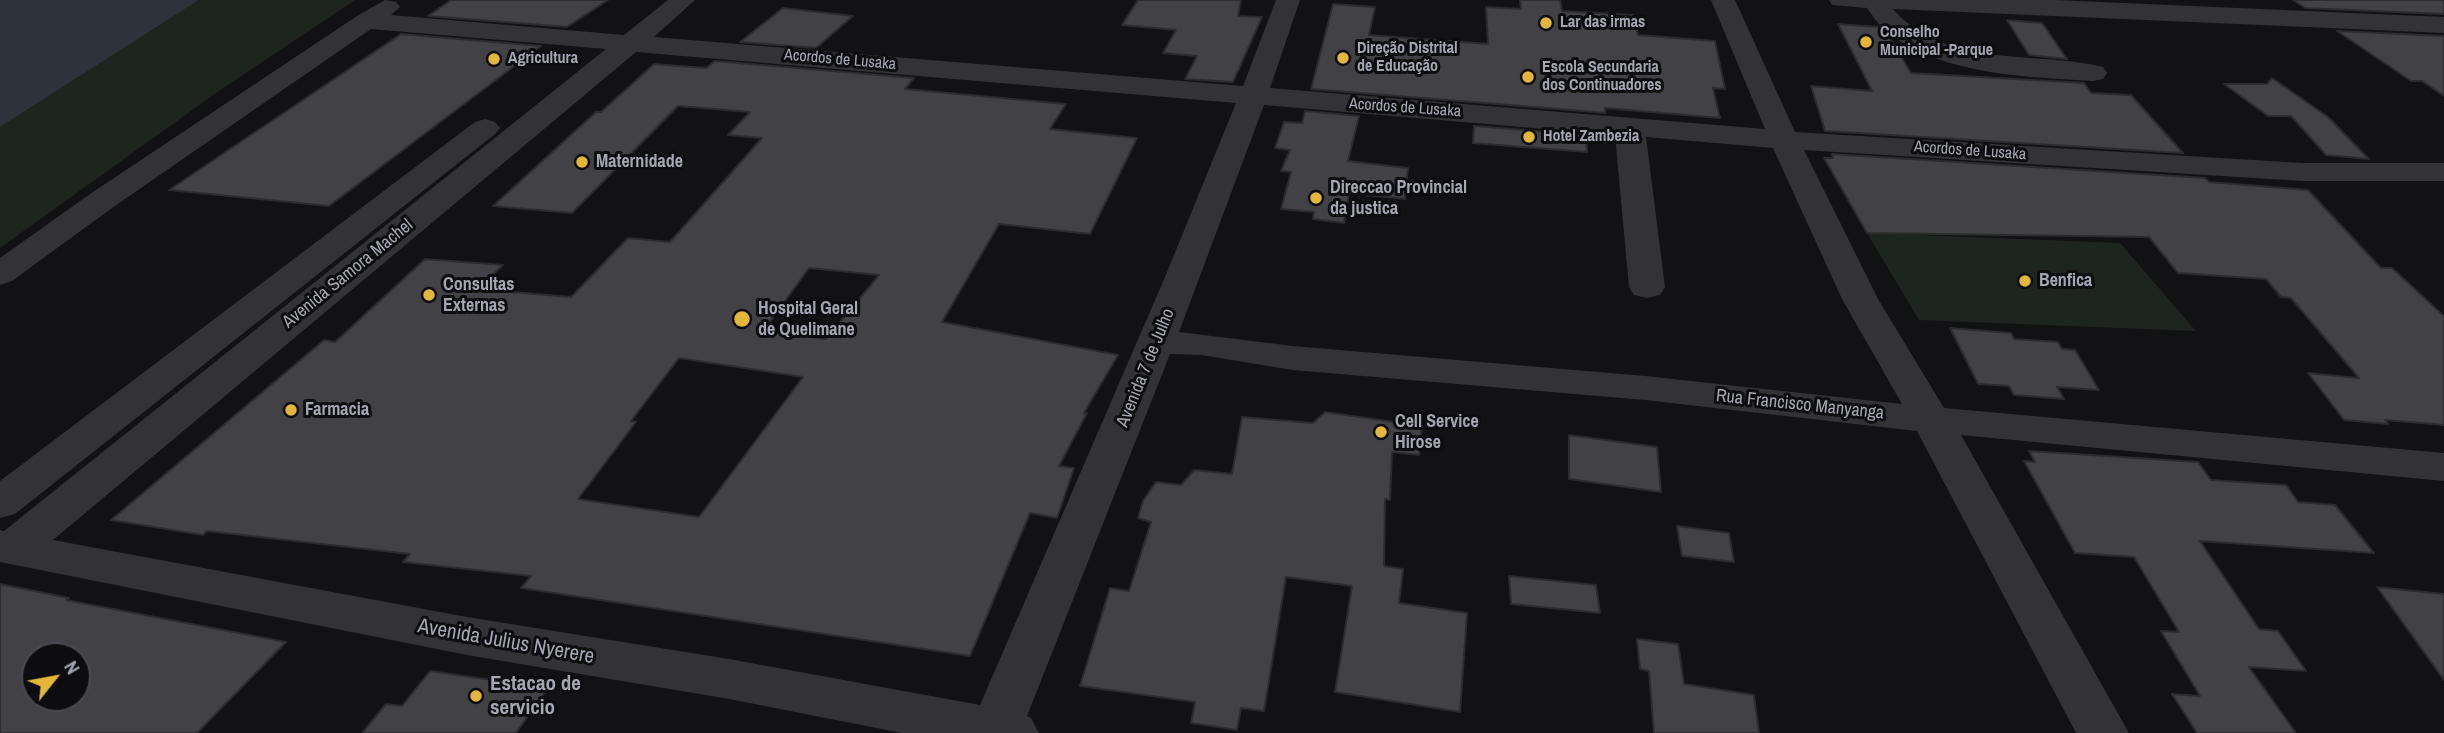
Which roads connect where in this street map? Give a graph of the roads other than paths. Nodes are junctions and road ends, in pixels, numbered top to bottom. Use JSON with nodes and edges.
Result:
{"nodes":[{"id":1,"x":397,"y":0,"type":"edge"},
{"id":2,"x":649,"y":0,"type":"edge"},
{"id":3,"x":683,"y":0,"type":"edge"},
{"id":4,"x":1288,"y":0,"type":"edge"},
{"id":5,"x":1723,"y":0,"type":"edge"},
{"id":6,"x":1841,"y":0,"type":"edge"},
{"id":7,"x":1875,"y":2,"type":"edge"},
{"id":8,"x":366,"y":21,"type":"junction"},
{"id":9,"x":2444,"y":25,"type":"edge"},
{"id":10,"x":594,"y":38,"type":"junction"},
{"id":11,"x":629,"y":43,"type":"junction"},
{"id":12,"x":2093,"y":72,"type":"dead end"},
{"id":13,"x":1254,"y":95,"type":"junction"},
{"id":14,"x":1629,"y":127,"type":"junction"},
{"id":15,"x":1784,"y":140,"type":"junction"},
{"id":16,"x":2444,"y":172,"type":"edge"},
{"id":17,"x":0,"y":274,"type":"edge"},
{"id":18,"x":1647,"y":287,"type":"dead end"},
{"id":19,"x":1157,"y":342,"type":"junction"},
{"id":20,"x":1931,"y":419,"type":"junction"},
{"id":21,"x":2444,"y":467,"type":"edge"},
{"id":22,"x":4,"y":532,"type":"edge"},
{"id":23,"x":1001,"y":732,"type":"edge"},
{"id":24,"x":2103,"y":733,"type":"edge"}],
"edges":[{"from":1,"to":8,"type":"street"},
{"from":2,"to":10,"type":"street","name":"Avenida Samora Machel"},
{"from":3,"to":11,"type":"street","name":"Avenida Samora Machel"},
{"from":4,"to":13,"type":"street","name":"Avenida 7 de Julho"},
{"from":5,"to":15,"type":"street"},
{"from":6,"to":7,"type":"street"},
{"from":7,"to":9,"type":"street"},
{"from":7,"to":12,"type":"street"},
{"from":8,"to":10,"type":"street","name":"Acordos de Lusaka"},
{"from":8,"to":17,"type":"street"},
{"from":10,"to":11,"type":"street","name":"Acordos de Lusaka"},
{"from":10,"to":22,"type":"street","name":"Avenida Samora Machel"},
{"from":11,"to":13,"type":"street","name":"Acordos de Lusaka"},
{"from":11,"to":22,"type":"street","name":"Avenida Samora Machel"},
{"from":13,"to":14,"type":"street","name":"Acordos de Lusaka"},
{"from":13,"to":19,"type":"street","name":"Avenida 7 de Julho"},
{"from":14,"to":15,"type":"street","name":"Acordos de Lusaka"},
{"from":14,"to":18,"type":"street"},
{"from":15,"to":16,"type":"street","name":"Acordos de Lusaka"},
{"from":15,"to":20,"type":"street"},
{"from":19,"to":20,"type":"street","name":"Rua Francisco Manyanga"},
{"from":19,"to":23,"type":"street","name":"Avenida 7 de Julho"},
{"from":20,"to":21,"type":"street","name":"Rua Francisco Manyanga"},
{"from":20,"to":24,"type":"street"},
{"from":22,"to":23,"type":"street","name":"Avenida Julius Nyerere"}]}
